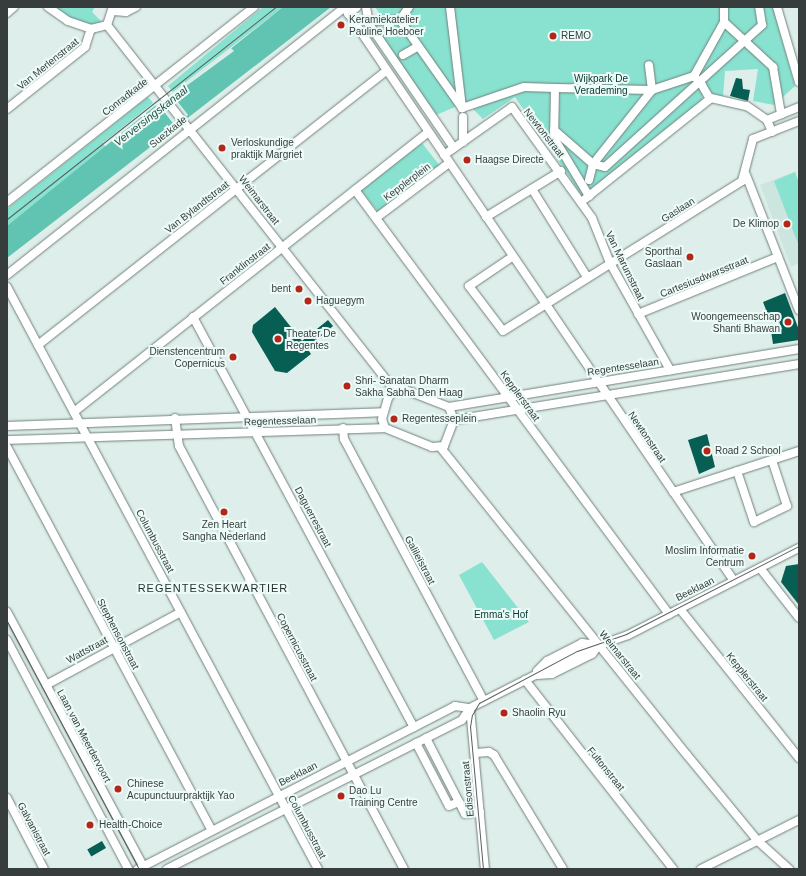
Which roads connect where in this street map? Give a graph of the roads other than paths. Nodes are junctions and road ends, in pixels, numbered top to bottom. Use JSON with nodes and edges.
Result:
{"nodes":[{"id":1,"x":14,"y":7,"type":"edge"},
{"id":2,"x":48,"y":7,"type":"edge"},
{"id":3,"x":136,"y":7,"type":"edge"},
{"id":4,"x":254,"y":7,"type":"edge"},
{"id":5,"x":357,"y":7,"type":"edge"},
{"id":6,"x":409,"y":7,"type":"edge"},
{"id":7,"x":450,"y":7,"type":"edge"},
{"id":8,"x":724,"y":7,"type":"edge"},
{"id":9,"x":759,"y":7,"type":"edge"},
{"id":10,"x":777,"y":7,"type":"edge"},
{"id":11,"x":113,"y":9,"type":"edge"},
{"id":12,"x":345,"y":10,"type":"edge"},
{"id":13,"x":7,"y":13,"type":"edge"},
{"id":14,"x":371,"y":18,"type":"edge"},
{"id":15,"x":400,"y":20,"type":"junction"},
{"id":16,"x":724,"y":22,"type":"junction"},
{"id":17,"x":107,"y":25,"type":"junction"},
{"id":18,"x":91,"y":29,"type":"junction"},
{"id":19,"x":745,"y":41,"type":"junction"},
{"id":20,"x":417,"y":47,"type":"junction"},
{"id":21,"x":402,"y":55,"type":"dead end"},
{"id":22,"x":649,"y":65,"type":"dead end"},
{"id":23,"x":386,"y":70,"type":"junction"},
{"id":24,"x":694,"y":76,"type":"junction"},
{"id":25,"x":799,"y":82,"type":"edge"},
{"id":26,"x":702,"y":85,"type":"junction"},
{"id":27,"x":154,"y":87,"type":"junction"},
{"id":28,"x":555,"y":88,"type":"junction"},
{"id":29,"x":652,"y":90,"type":"junction"},
{"id":30,"x":710,"y":99,"type":"junction"},
{"id":31,"x":799,"y":107,"type":"edge"},
{"id":32,"x":7,"y":109,"type":"edge"},
{"id":33,"x":462,"y":112,"type":"junction"},
{"id":34,"x":781,"y":114,"type":"junction"},
{"id":35,"x":767,"y":120,"type":"junction"},
{"id":36,"x":799,"y":121,"type":"edge"},
{"id":37,"x":189,"y":128,"type":"junction"},
{"id":38,"x":554,"y":130,"type":"junction"},
{"id":39,"x":428,"y":132,"type":"junction"},
{"id":40,"x":772,"y":132,"type":"junction"},
{"id":41,"x":463,"y":142,"type":"junction"},
{"id":42,"x":454,"y":148,"type":"junction"},
{"id":43,"x":444,"y":155,"type":"junction"},
{"id":44,"x":449,"y":163,"type":"junction"},
{"id":45,"x":593,"y":164,"type":"junction"},
{"id":46,"x":561,"y":171,"type":"junction"},
{"id":47,"x":746,"y":175,"type":"junction"},
{"id":48,"x":237,"y":189,"type":"junction"},
{"id":49,"x":532,"y":189,"type":"junction"},
{"id":50,"x":356,"y":190,"type":"junction"},
{"id":51,"x":589,"y":196,"type":"junction"},
{"id":52,"x":7,"y":202,"type":"edge"},
{"id":53,"x":583,"y":205,"type":"junction"},
{"id":54,"x":486,"y":217,"type":"junction"},
{"id":55,"x":376,"y":218,"type":"junction"},
{"id":56,"x":283,"y":247,"type":"junction"},
{"id":57,"x":512,"y":256,"type":"junction"},
{"id":58,"x":778,"y":257,"type":"junction"},
{"id":59,"x":610,"y":263,"type":"junction"},
{"id":60,"x":7,"y":275,"type":"edge"},
{"id":61,"x":588,"y":277,"type":"junction"},
{"id":62,"x":7,"y":287,"type":"edge"},
{"id":63,"x":796,"y":292,"type":"edge"},
{"id":64,"x":544,"y":303,"type":"junction"},
{"id":65,"x":799,"y":310,"type":"edge"},
{"id":66,"x":638,"y":314,"type":"junction"},
{"id":67,"x":193,"y":317,"type":"junction"},
{"id":68,"x":38,"y":344,"type":"junction"},
{"id":69,"x":799,"y":349,"type":"edge"},
{"id":70,"x":799,"y":364,"type":"edge"},
{"id":71,"x":670,"y":370,"type":"junction"},
{"id":72,"x":598,"y":381,"type":"junction"},
{"id":73,"x":394,"y":390,"type":"junction"},
{"id":74,"x":607,"y":395,"type":"junction"},
{"id":75,"x":508,"y":396,"type":"junction"},
{"id":76,"x":449,"y":407,"type":"junction"},
{"id":77,"x":518,"y":410,"type":"junction"},
{"id":78,"x":74,"y":412,"type":"junction"},
{"id":79,"x":383,"y":412,"type":"junction"},
{"id":80,"x":249,"y":416,"type":"junction"},
{"id":81,"x":175,"y":418,"type":"junction"},
{"id":82,"x":454,"y":420,"type":"junction"},
{"id":83,"x":80,"y":423,"type":"junction"},
{"id":84,"x":7,"y":426,"type":"edge"},
{"id":85,"x":343,"y":428,"type":"junction"},
{"id":86,"x":385,"y":428,"type":"junction"},
{"id":87,"x":256,"y":432,"type":"junction"},
{"id":88,"x":175,"y":434,"type":"junction"},
{"id":89,"x":88,"y":438,"type":"junction"},
{"id":90,"x":7,"y":440,"type":"edge"},
{"id":91,"x":7,"y":447,"type":"edge"},
{"id":92,"x":442,"y":448,"type":"junction"},
{"id":93,"x":799,"y":451,"type":"edge"},
{"id":94,"x":772,"y":460,"type":"junction"},
{"id":95,"x":737,"y":471,"type":"junction"},
{"id":96,"x":673,"y":492,"type":"junction"},
{"id":97,"x":799,"y":548,"type":"edge"},
{"id":98,"x":760,"y":568,"type":"junction"},
{"id":99,"x":734,"y":581,"type":"junction"},
{"id":100,"x":680,"y":609,"type":"junction"},
{"id":101,"x":7,"y":612,"type":"edge"},
{"id":102,"x":181,"y":612,"type":"junction"},
{"id":103,"x":669,"y":614,"type":"junction"},
{"id":104,"x":799,"y":618,"type":"edge"},
{"id":105,"x":7,"y":640,"type":"edge"},
{"id":106,"x":600,"y":645,"type":"junction"},
{"id":107,"x":114,"y":647,"type":"junction"},
{"id":108,"x":534,"y":675,"type":"junction"},
{"id":109,"x":525,"y":680,"type":"junction"},
{"id":110,"x":46,"y":685,"type":"junction"},
{"id":111,"x":484,"y":701,"type":"junction"},
{"id":112,"x":470,"y":708,"type":"junction"},
{"id":113,"x":414,"y":727,"type":"junction"},
{"id":114,"x":426,"y":738,"type":"junction"},
{"id":115,"x":416,"y":742,"type":"junction"},
{"id":116,"x":475,"y":753,"type":"junction"},
{"id":117,"x":799,"y":758,"type":"edge"},
{"id":118,"x":346,"y":761,"type":"junction"},
{"id":119,"x":354,"y":776,"type":"junction"},
{"id":120,"x":279,"y":795,"type":"junction"},
{"id":121,"x":7,"y":798,"type":"edge"},
{"id":122,"x":458,"y":802,"type":"junction"},
{"id":123,"x":287,"y":810,"type":"junction"},
{"id":124,"x":480,"y":812,"type":"junction"},
{"id":125,"x":799,"y":820,"type":"edge"},
{"id":126,"x":211,"y":829,"type":"junction"},
{"id":127,"x":758,"y":841,"type":"junction"},
{"id":128,"x":142,"y":868,"type":"edge"},
{"id":129,"x":44,"y":869,"type":"edge"},
{"id":130,"x":128,"y":869,"type":"edge"},
{"id":131,"x":167,"y":869,"type":"edge"},
{"id":132,"x":318,"y":869,"type":"edge"},
{"id":133,"x":404,"y":869,"type":"edge"},
{"id":134,"x":485,"y":869,"type":"edge"},
{"id":135,"x":563,"y":869,"type":"edge"},
{"id":136,"x":673,"y":869,"type":"edge"},
{"id":137,"x":701,"y":869,"type":"edge"},
{"id":138,"x":789,"y":869,"type":"edge"}],
"edges":[{"from":1,"to":13,"type":"street"},
{"from":2,"to":18,"type":"street"},
{"from":3,"to":11,"type":"street"},
{"from":4,"to":27,"type":"street","name":"Conradkade"},
{"from":5,"to":12,"type":"street","name":"Suezkade"},
{"from":6,"to":15,"type":"street"},
{"from":7,"to":33,"type":"street"},
{"from":8,"to":16,"type":"street"},
{"from":9,"to":19,"type":"street"},
{"from":10,"to":25,"type":"street"},
{"from":11,"to":17,"type":"street"},
{"from":12,"to":23,"type":"street","name":"Newtonstraat"},
{"from":12,"to":37,"type":"street","name":"Suezkade"},
{"from":14,"to":15,"type":"street"},
{"from":14,"to":42,"type":"street"},
{"from":15,"to":20,"type":"street"},
{"from":16,"to":19,"type":"street"},
{"from":16,"to":24,"type":"street"},
{"from":17,"to":18,"type":"street"},
{"from":17,"to":27,"type":"street","name":"Weimarstraat"},
{"from":18,"to":32,"type":"street","name":"Van Merlenstraat"},
{"from":19,"to":26,"type":"street"},
{"from":19,"to":34,"type":"street"},
{"from":20,"to":21,"type":"street"},
{"from":20,"to":33,"type":"street"},
{"from":22,"to":29,"type":"street"},
{"from":23,"to":39,"type":"street","name":"Newtonstraat"},
{"from":23,"to":48,"type":"street","name":"Van Bylandtstraat"},
{"from":24,"to":26,"type":"street"},
{"from":24,"to":29,"type":"street"},
{"from":26,"to":30,"type":"street"},
{"from":26,"to":45,"type":"street"},
{"from":27,"to":37,"type":"street","name":"Weimarstraat"},
{"from":27,"to":52,"type":"street","name":"Conradkade"},
{"from":28,"to":29,"type":"street"},
{"from":28,"to":33,"type":"street"},
{"from":28,"to":38,"type":"street"},
{"from":29,"to":45,"type":"street"},
{"from":30,"to":35,"type":"street"},
{"from":30,"to":51,"type":"street"},
{"from":31,"to":34,"type":"street"},
{"from":33,"to":41,"type":"street"},
{"from":34,"to":35,"type":"street"},
{"from":35,"to":40,"type":"street"},
{"from":36,"to":40,"type":"street"},
{"from":37,"to":48,"type":"street","name":"Weimarstraat"},
{"from":37,"to":60,"type":"street","name":"Suezkade"},
{"from":38,"to":45,"type":"street"},
{"from":38,"to":51,"type":"street"},
{"from":39,"to":43,"type":"street","name":"Newtonstraat"},
{"from":39,"to":50,"type":"street","name":"Franklinstraat"},
{"from":40,"to":47,"type":"street"},
{"from":41,"to":42,"type":"street","name":"Newtonstraat"},
{"from":41,"to":46,"type":"street","name":"Newtonstraat"},
{"from":42,"to":43,"type":"street","name":"Newtonstraat"},
{"from":43,"to":44,"type":"street","name":"Newtonstraat"},
{"from":44,"to":54,"type":"street","name":"Newtonstraat"},
{"from":44,"to":55,"type":"street","name":"Kepplerplein"},
{"from":45,"to":51,"type":"street"},
{"from":46,"to":49,"type":"street","name":"Newtonstraat"},
{"from":46,"to":53,"type":"street","name":"Van Marumstraat"},
{"from":47,"to":58,"type":"street"},
{"from":47,"to":59,"type":"street","name":"Gaslaan"},
{"from":48,"to":56,"type":"street","name":"Weimarstraat"},
{"from":48,"to":68,"type":"street","name":"Van Bylandtstraat"},
{"from":49,"to":54,"type":"street","name":"Newtonstraat"},
{"from":49,"to":61,"type":"street"},
{"from":50,"to":55,"type":"street","name":"Kepplerstraat"},
{"from":50,"to":56,"type":"street","name":"Franklinstraat"},
{"from":51,"to":53,"type":"street"},
{"from":53,"to":59,"type":"street","name":"Van Marumstraat"},
{"from":54,"to":57,"type":"street","name":"Newtonstraat"},
{"from":55,"to":75,"type":"street","name":"Kepplerstraat"},
{"from":56,"to":67,"type":"street","name":"Franklinstraat"},
{"from":56,"to":73,"type":"street","name":"Weimarstraat"},
{"from":57,"to":64,"type":"street","name":"Newtonstraat"},
{"from":57,"to":64,"type":"street"},
{"from":58,"to":63,"type":"street"},
{"from":58,"to":66,"type":"street","name":"Cartesiusdwarsstraat"},
{"from":59,"to":61,"type":"street","name":"Gaslaan"},
{"from":59,"to":66,"type":"street","name":"Van Marumstraat"},
{"from":61,"to":64,"type":"street","name":"Gaslaan"},
{"from":62,"to":68,"type":"street","name":"Columbusstraat"},
{"from":63,"to":65,"type":"street"},
{"from":64,"to":72,"type":"street","name":"Newtonstraat"},
{"from":66,"to":71,"type":"street","name":"Van Marumstraat"},
{"from":67,"to":78,"type":"street","name":"Franklinstraat"},
{"from":67,"to":80,"type":"street","name":"Daguerrestraat"},
{"from":68,"to":78,"type":"street","name":"Columbusstraat"},
{"from":69,"to":71,"type":"street","name":"Regentesselaan"},
{"from":70,"to":74,"type":"street"},
{"from":71,"to":72,"type":"street","name":"Regentesselaan"},
{"from":72,"to":74,"type":"street","name":"Newtonstraat"},
{"from":72,"to":75,"type":"street","name":"Regentesselaan"},
{"from":73,"to":76,"type":"street"},
{"from":73,"to":79,"type":"street"},
{"from":74,"to":77,"type":"street"},
{"from":74,"to":96,"type":"street","name":"Newtonstraat"},
{"from":75,"to":76,"type":"street","name":"Regentesselaan"},
{"from":75,"to":77,"type":"street","name":"Kepplerstraat"},
{"from":76,"to":82,"type":"street"},
{"from":77,"to":82,"type":"street"},
{"from":77,"to":103,"type":"street","name":"Kepplerstraat"},
{"from":78,"to":83,"type":"street","name":"Columbusstraat"},
{"from":79,"to":80,"type":"street","name":"Regentesselaan"},
{"from":79,"to":86,"type":"street"},
{"from":80,"to":81,"type":"street","name":"Regentesselaan"},
{"from":80,"to":87,"type":"street","name":"Daguerrestraat"},
{"from":81,"to":83,"type":"street","name":"Regentesselaan"},
{"from":81,"to":88,"type":"street"},
{"from":82,"to":92,"type":"street"},
{"from":83,"to":84,"type":"street","name":"Regentesselaan"},
{"from":83,"to":89,"type":"street","name":"Columbusstraat"},
{"from":85,"to":86,"type":"street","name":"Regentesselaan"},
{"from":85,"to":87,"type":"street","name":"Regentesselaan"},
{"from":85,"to":111,"type":"street","name":"Galileïstraat"},
{"from":86,"to":92,"type":"street"},
{"from":87,"to":88,"type":"street","name":"Regentesselaan"},
{"from":87,"to":113,"type":"street","name":"Daguerrestraat"},
{"from":88,"to":89,"type":"street","name":"Regentesselaan"},
{"from":88,"to":118,"type":"street","name":"Copernicusstraat"},
{"from":89,"to":90,"type":"street","name":"Regentesselaan"},
{"from":89,"to":102,"type":"street","name":"Columbusstraat"},
{"from":91,"to":107,"type":"street","name":"Stephensonstraat"},
{"from":92,"to":106,"type":"street","name":"Weimarstraat"},
{"from":93,"to":94,"type":"street"},
{"from":94,"to":95,"type":"street"},
{"from":94,"to":95,"type":"street"},
{"from":95,"to":96,"type":"street"},
{"from":96,"to":99,"type":"street","name":"Newtonstraat"},
{"from":97,"to":98,"type":"street","name":"Beeklaan"},
{"from":98,"to":99,"type":"street","name":"Beeklaan"},
{"from":98,"to":104,"type":"street"},
{"from":99,"to":100,"type":"street","name":"Beeklaan"},
{"from":100,"to":103,"type":"street","name":"Beeklaan"},
{"from":100,"to":117,"type":"street","name":"Kepplerstraat"},
{"from":101,"to":110,"type":"street","name":"Laan van Meerdervoort"},
{"from":102,"to":107,"type":"street","name":"Wattstraat"},
{"from":102,"to":120,"type":"street","name":"Columbusstraat"},
{"from":103,"to":106,"type":"street","name":"Beeklaan"},
{"from":105,"to":130,"type":"street"},
{"from":106,"to":108,"type":"street","name":"Beeklaan"},
{"from":106,"to":108,"type":"street","name":"Beeklaan"},
{"from":106,"to":127,"type":"street","name":"Weimarstraat"},
{"from":107,"to":110,"type":"street","name":"Wattstraat"},
{"from":107,"to":126,"type":"street","name":"Stephensonstraat"},
{"from":108,"to":109,"type":"street","name":"Beeklaan"},
{"from":109,"to":111,"type":"street","name":"Beeklaan"},
{"from":109,"to":136,"type":"street","name":"Fultonstraat"},
{"from":110,"to":128,"type":"street","name":"Laan van Meerdervoort"},
{"from":111,"to":112,"type":"street","name":"Beeklaan"},
{"from":112,"to":113,"type":"street","name":"Beeklaan"},
{"from":112,"to":114,"type":"street","name":"Beeklaan"},
{"from":112,"to":116,"type":"street","name":"Edisonstraat"},
{"from":113,"to":118,"type":"street","name":"Beeklaan"},
{"from":114,"to":115,"type":"street","name":"Beeklaan"},
{"from":114,"to":122,"type":"street"},
{"from":115,"to":119,"type":"street","name":"Beeklaan"},
{"from":115,"to":122,"type":"street"},
{"from":116,"to":124,"type":"street","name":"Edisonstraat"},
{"from":116,"to":135,"type":"street"},
{"from":118,"to":119,"type":"street","name":"Copernicusstraat"},
{"from":118,"to":120,"type":"street","name":"Beeklaan"},
{"from":119,"to":123,"type":"street","name":"Beeklaan"},
{"from":119,"to":133,"type":"street","name":"Copernicusstraat"},
{"from":120,"to":123,"type":"street","name":"Columbusstraat"},
{"from":120,"to":126,"type":"street","name":"Beeklaan"},
{"from":121,"to":129,"type":"street","name":"Galvanistraat"},
{"from":122,"to":124,"type":"street"},
{"from":123,"to":131,"type":"street","name":"Beeklaan"},
{"from":123,"to":132,"type":"street","name":"Columbusstraat"},
{"from":124,"to":134,"type":"street","name":"Edisonstraat"},
{"from":125,"to":127,"type":"street"},
{"from":126,"to":128,"type":"street","name":"Beeklaan"},
{"from":127,"to":137,"type":"street"},
{"from":127,"to":138,"type":"street","name":"Weimarstraat"}]}
